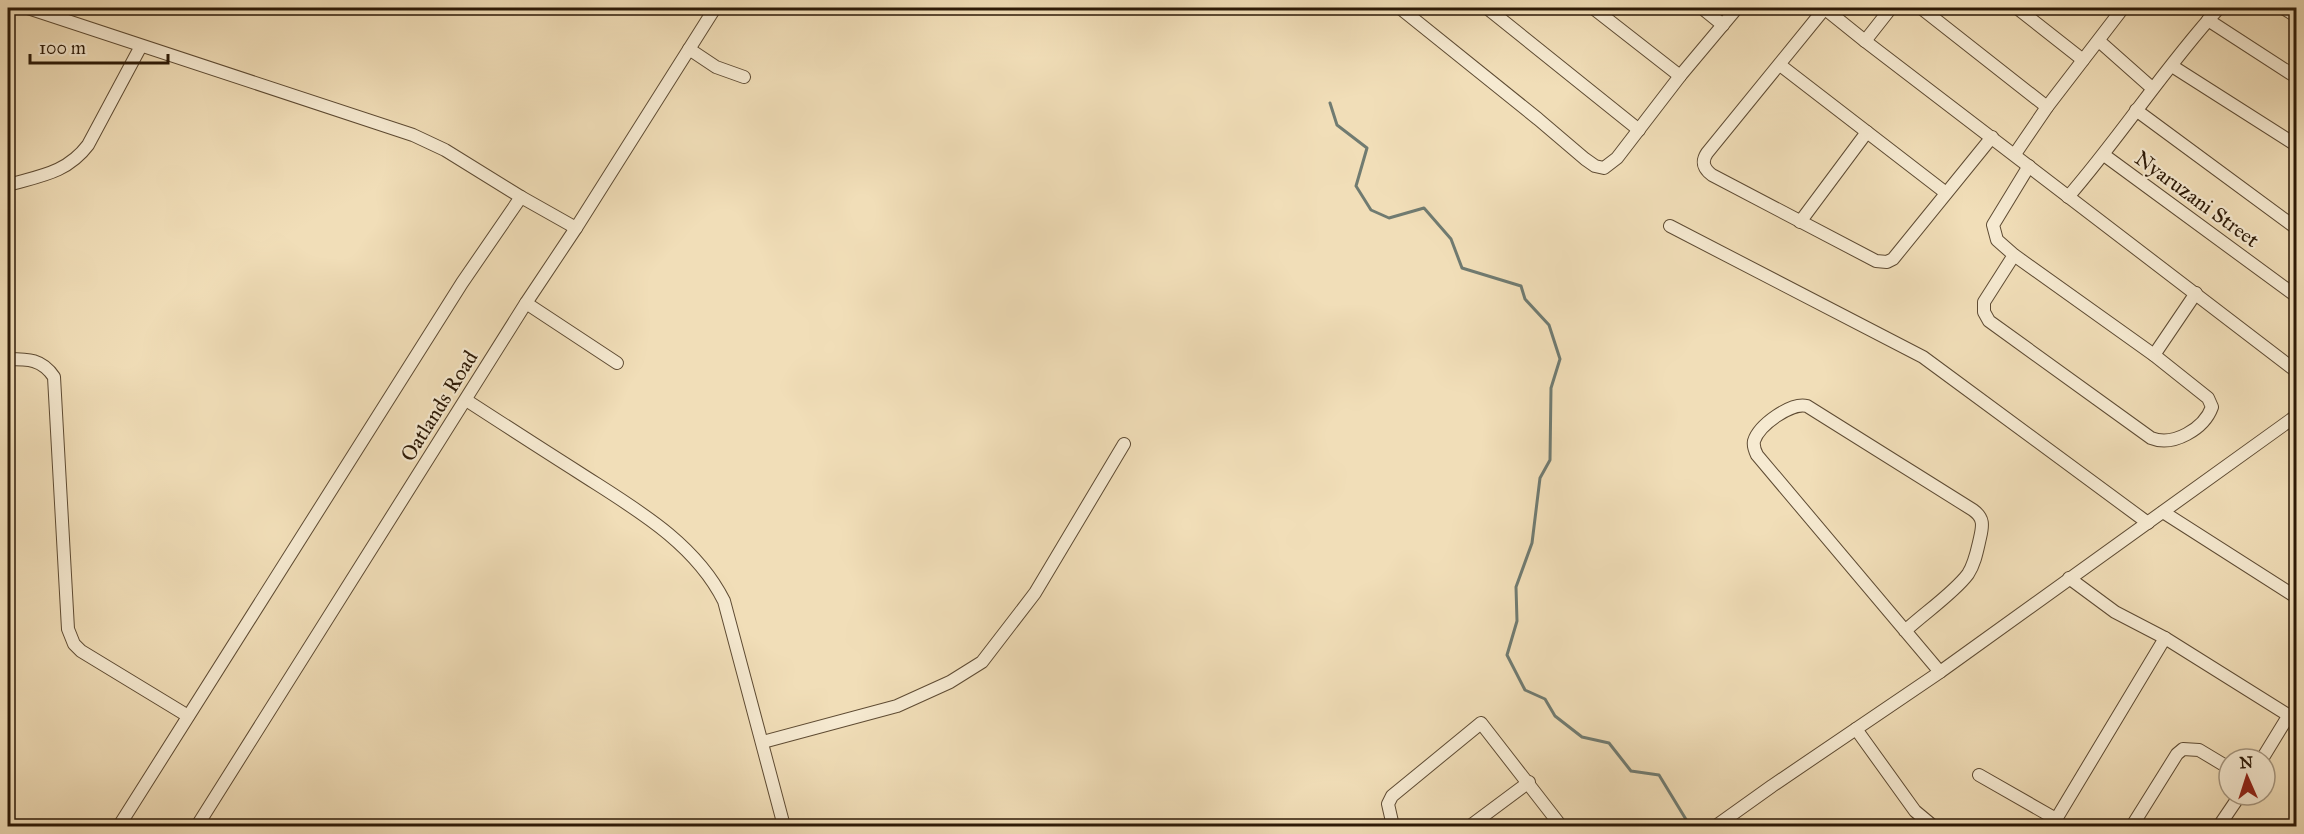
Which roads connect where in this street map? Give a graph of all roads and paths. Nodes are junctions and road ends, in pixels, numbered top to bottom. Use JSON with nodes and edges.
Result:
{"nodes":[{"id":1,"x":28,"y":8,"type":"edge"},
{"id":2,"x":715,"y":8,"type":"edge"},
{"id":3,"x":1400,"y":8,"type":"edge"},
{"id":4,"x":1486,"y":8,"type":"edge"},
{"id":5,"x":1593,"y":8,"type":"edge"},
{"id":6,"x":1702,"y":8,"type":"edge"},
{"id":7,"x":1737,"y":8,"type":"edge"},
{"id":8,"x":1825,"y":8,"type":"edge"},
{"id":9,"x":1891,"y":8,"type":"edge"},
{"id":10,"x":1921,"y":8,"type":"edge"},
{"id":11,"x":2017,"y":8,"type":"edge"},
{"id":12,"x":2104,"y":8,"type":"edge"},
{"id":13,"x":2219,"y":8,"type":"edge"},
{"id":14,"x":2283,"y":8,"type":"edge"},
{"id":15,"x":2119,"y":12,"type":"edge"},
{"id":16,"x":2296,"y":16,"type":"edge"},
{"id":17,"x":2208,"y":20,"type":"junction"},
{"id":18,"x":1723,"y":25,"type":"junction"},
{"id":19,"x":1865,"y":41,"type":"junction"},
{"id":20,"x":2099,"y":41,"type":"junction"},
{"id":21,"x":141,"y":46,"type":"junction"},
{"id":22,"x":689,"y":49,"type":"junction"},
{"id":23,"x":2083,"y":60,"type":"junction"},
{"id":24,"x":1780,"y":65,"type":"junction"},
{"id":25,"x":2172,"y":66,"type":"junction"},
{"id":26,"x":1680,"y":76,"type":"junction"},
{"id":27,"x":744,"y":77,"type":"dead end"},
{"id":28,"x":2296,"y":77,"type":"edge"},
{"id":29,"x":2152,"y":88,"type":"junction"},
{"id":30,"x":2047,"y":107,"type":"junction"},
{"id":31,"x":2136,"y":110,"type":"junction"},
{"id":32,"x":1639,"y":130,"type":"junction"},
{"id":33,"x":1867,"y":132,"type":"junction"},
{"id":34,"x":1992,"y":136,"type":"junction"},
{"id":35,"x":2296,"y":145,"type":"edge"},
{"id":36,"x":2015,"y":154,"type":"junction"},
{"id":37,"x":2104,"y":155,"type":"junction"},
{"id":38,"x":2029,"y":166,"type":"junction"},
{"id":39,"x":8,"y":186,"type":"edge"},
{"id":40,"x":1946,"y":193,"type":"junction"},
{"id":41,"x":2068,"y":196,"type":"junction"},
{"id":42,"x":521,"y":197,"type":"junction"},
{"id":43,"x":1800,"y":222,"type":"junction"},
{"id":44,"x":1670,"y":226,"type":"dead end"},
{"id":45,"x":576,"y":228,"type":"junction"},
{"id":46,"x":2296,"y":228,"type":"edge"},
{"id":47,"x":2014,"y":255,"type":"junction"},
{"id":48,"x":2196,"y":293,"type":"junction"},
{"id":49,"x":2296,"y":296,"type":"edge"},
{"id":50,"x":526,"y":303,"type":"junction"},
{"id":51,"x":2154,"y":355,"type":"junction"},
{"id":52,"x":8,"y":359,"type":"edge"},
{"id":53,"x":617,"y":363,"type":"dead end"},
{"id":54,"x":2296,"y":371,"type":"edge"},
{"id":55,"x":466,"y":400,"type":"junction"},
{"id":56,"x":2296,"y":416,"type":"edge"},
{"id":57,"x":1124,"y":444,"type":"dead end"},
{"id":58,"x":2163,"y":513,"type":"junction"},
{"id":59,"x":2148,"y":523,"type":"junction"},
{"id":60,"x":2069,"y":578,"type":"junction"},
{"id":61,"x":2296,"y":597,"type":"edge"},
{"id":62,"x":1905,"y":631,"type":"junction"},
{"id":63,"x":2165,"y":638,"type":"junction"},
{"id":64,"x":1940,"y":672,"type":"junction"},
{"id":65,"x":188,"y":716,"type":"junction"},
{"id":66,"x":2293,"y":718,"type":"edge"},
{"id":67,"x":1856,"y":729,"type":"junction"},
{"id":68,"x":763,"y":742,"type":"junction"},
{"id":69,"x":2271,"y":747,"type":"edge"},
{"id":70,"x":2217,"y":761,"type":"edge"},
{"id":71,"x":1979,"y":775,"type":"dead end"},
{"id":72,"x":1529,"y":782,"type":"junction"},
{"id":73,"x":2232,"y":807,"type":"edge"},
{"id":74,"x":2054,"y":823,"type":"edge"},
{"id":75,"x":119,"y":826,"type":"edge"},
{"id":76,"x":197,"y":826,"type":"edge"},
{"id":77,"x":784,"y":826,"type":"edge"},
{"id":78,"x":1393,"y":826,"type":"edge"},
{"id":79,"x":1470,"y":826,"type":"edge"},
{"id":80,"x":1561,"y":826,"type":"edge"},
{"id":81,"x":1716,"y":826,"type":"edge"},
{"id":82,"x":1933,"y":826,"type":"edge"},
{"id":83,"x":2132,"y":826,"type":"edge"},
{"id":84,"x":2219,"y":826,"type":"edge"}],
"edges":[{"from":1,"to":21,"type":"street"},
{"from":2,"to":22,"type":"street","name":"Oatlands Road"},
{"from":3,"to":32,"type":"street"},
{"from":4,"to":32,"type":"street"},
{"from":5,"to":26,"type":"street"},
{"from":6,"to":18,"type":"street"},
{"from":7,"to":18,"type":"street"},
{"from":8,"to":19,"type":"street"},
{"from":8,"to":24,"type":"street"},
{"from":9,"to":19,"type":"street"},
{"from":10,"to":30,"type":"street"},
{"from":11,"to":23,"type":"street"},
{"from":12,"to":15,"type":"street"},
{"from":13,"to":17,"type":"street"},
{"from":14,"to":16,"type":"street"},
{"from":15,"to":20,"type":"street"},
{"from":17,"to":25,"type":"street"},
{"from":17,"to":28,"type":"street"},
{"from":18,"to":26,"type":"street"},
{"from":19,"to":34,"type":"street"},
{"from":20,"to":23,"type":"street"},
{"from":20,"to":29,"type":"street"},
{"from":21,"to":39,"type":"street"},
{"from":21,"to":42,"type":"street"},
{"from":22,"to":27,"type":"street"},
{"from":22,"to":45,"type":"street","name":"Oatlands Road"},
{"from":23,"to":30,"type":"street"},
{"from":24,"to":33,"type":"street"},
{"from":24,"to":43,"type":"street"},
{"from":25,"to":29,"type":"street"},
{"from":25,"to":35,"type":"street"},
{"from":26,"to":32,"type":"street"},
{"from":29,"to":31,"type":"street"},
{"from":30,"to":36,"type":"street"},
{"from":31,"to":37,"type":"street"},
{"from":31,"to":46,"type":"street"},
{"from":33,"to":40,"type":"street"},
{"from":33,"to":43,"type":"street"},
{"from":34,"to":36,"type":"street"},
{"from":34,"to":40,"type":"street"},
{"from":36,"to":38,"type":"street"},
{"from":37,"to":41,"type":"street"},
{"from":37,"to":49,"type":"street","name":"Nyaruzani Street"},
{"from":38,"to":41,"type":"street"},
{"from":38,"to":47,"type":"street"},
{"from":40,"to":43,"type":"street"},
{"from":41,"to":48,"type":"street"},
{"from":42,"to":45,"type":"street"},
{"from":42,"to":65,"type":"street"},
{"from":44,"to":59,"type":"street"},
{"from":45,"to":50,"type":"street","name":"Oatlands Road"},
{"from":47,"to":51,"type":"street"},
{"from":47,"to":51,"type":"street"},
{"from":48,"to":51,"type":"street"},
{"from":48,"to":54,"type":"street"},
{"from":50,"to":53,"type":"street"},
{"from":50,"to":55,"type":"street","name":"Oatlands Road"},
{"from":52,"to":65,"type":"street"},
{"from":55,"to":68,"type":"street"},
{"from":55,"to":76,"type":"street","name":"Oatlands Road"},
{"from":56,"to":58,"type":"street"},
{"from":57,"to":68,"type":"street"},
{"from":58,"to":59,"type":"street"},
{"from":58,"to":61,"type":"street"},
{"from":59,"to":60,"type":"street"},
{"from":60,"to":63,"type":"street"},
{"from":60,"to":64,"type":"street"},
{"from":62,"to":62,"type":"street"},
{"from":62,"to":64,"type":"street"},
{"from":63,"to":66,"type":"street"},
{"from":63,"to":74,"type":"street"},
{"from":64,"to":67,"type":"street"},
{"from":65,"to":75,"type":"street"},
{"from":66,"to":69,"type":"street"},
{"from":67,"to":81,"type":"street"},
{"from":67,"to":82,"type":"street"},
{"from":68,"to":77,"type":"street"},
{"from":70,"to":83,"type":"street"},
{"from":71,"to":74,"type":"street"},
{"from":72,"to":78,"type":"street"},
{"from":72,"to":79,"type":"street"},
{"from":72,"to":80,"type":"street"},
{"from":73,"to":84,"type":"street"}]}
